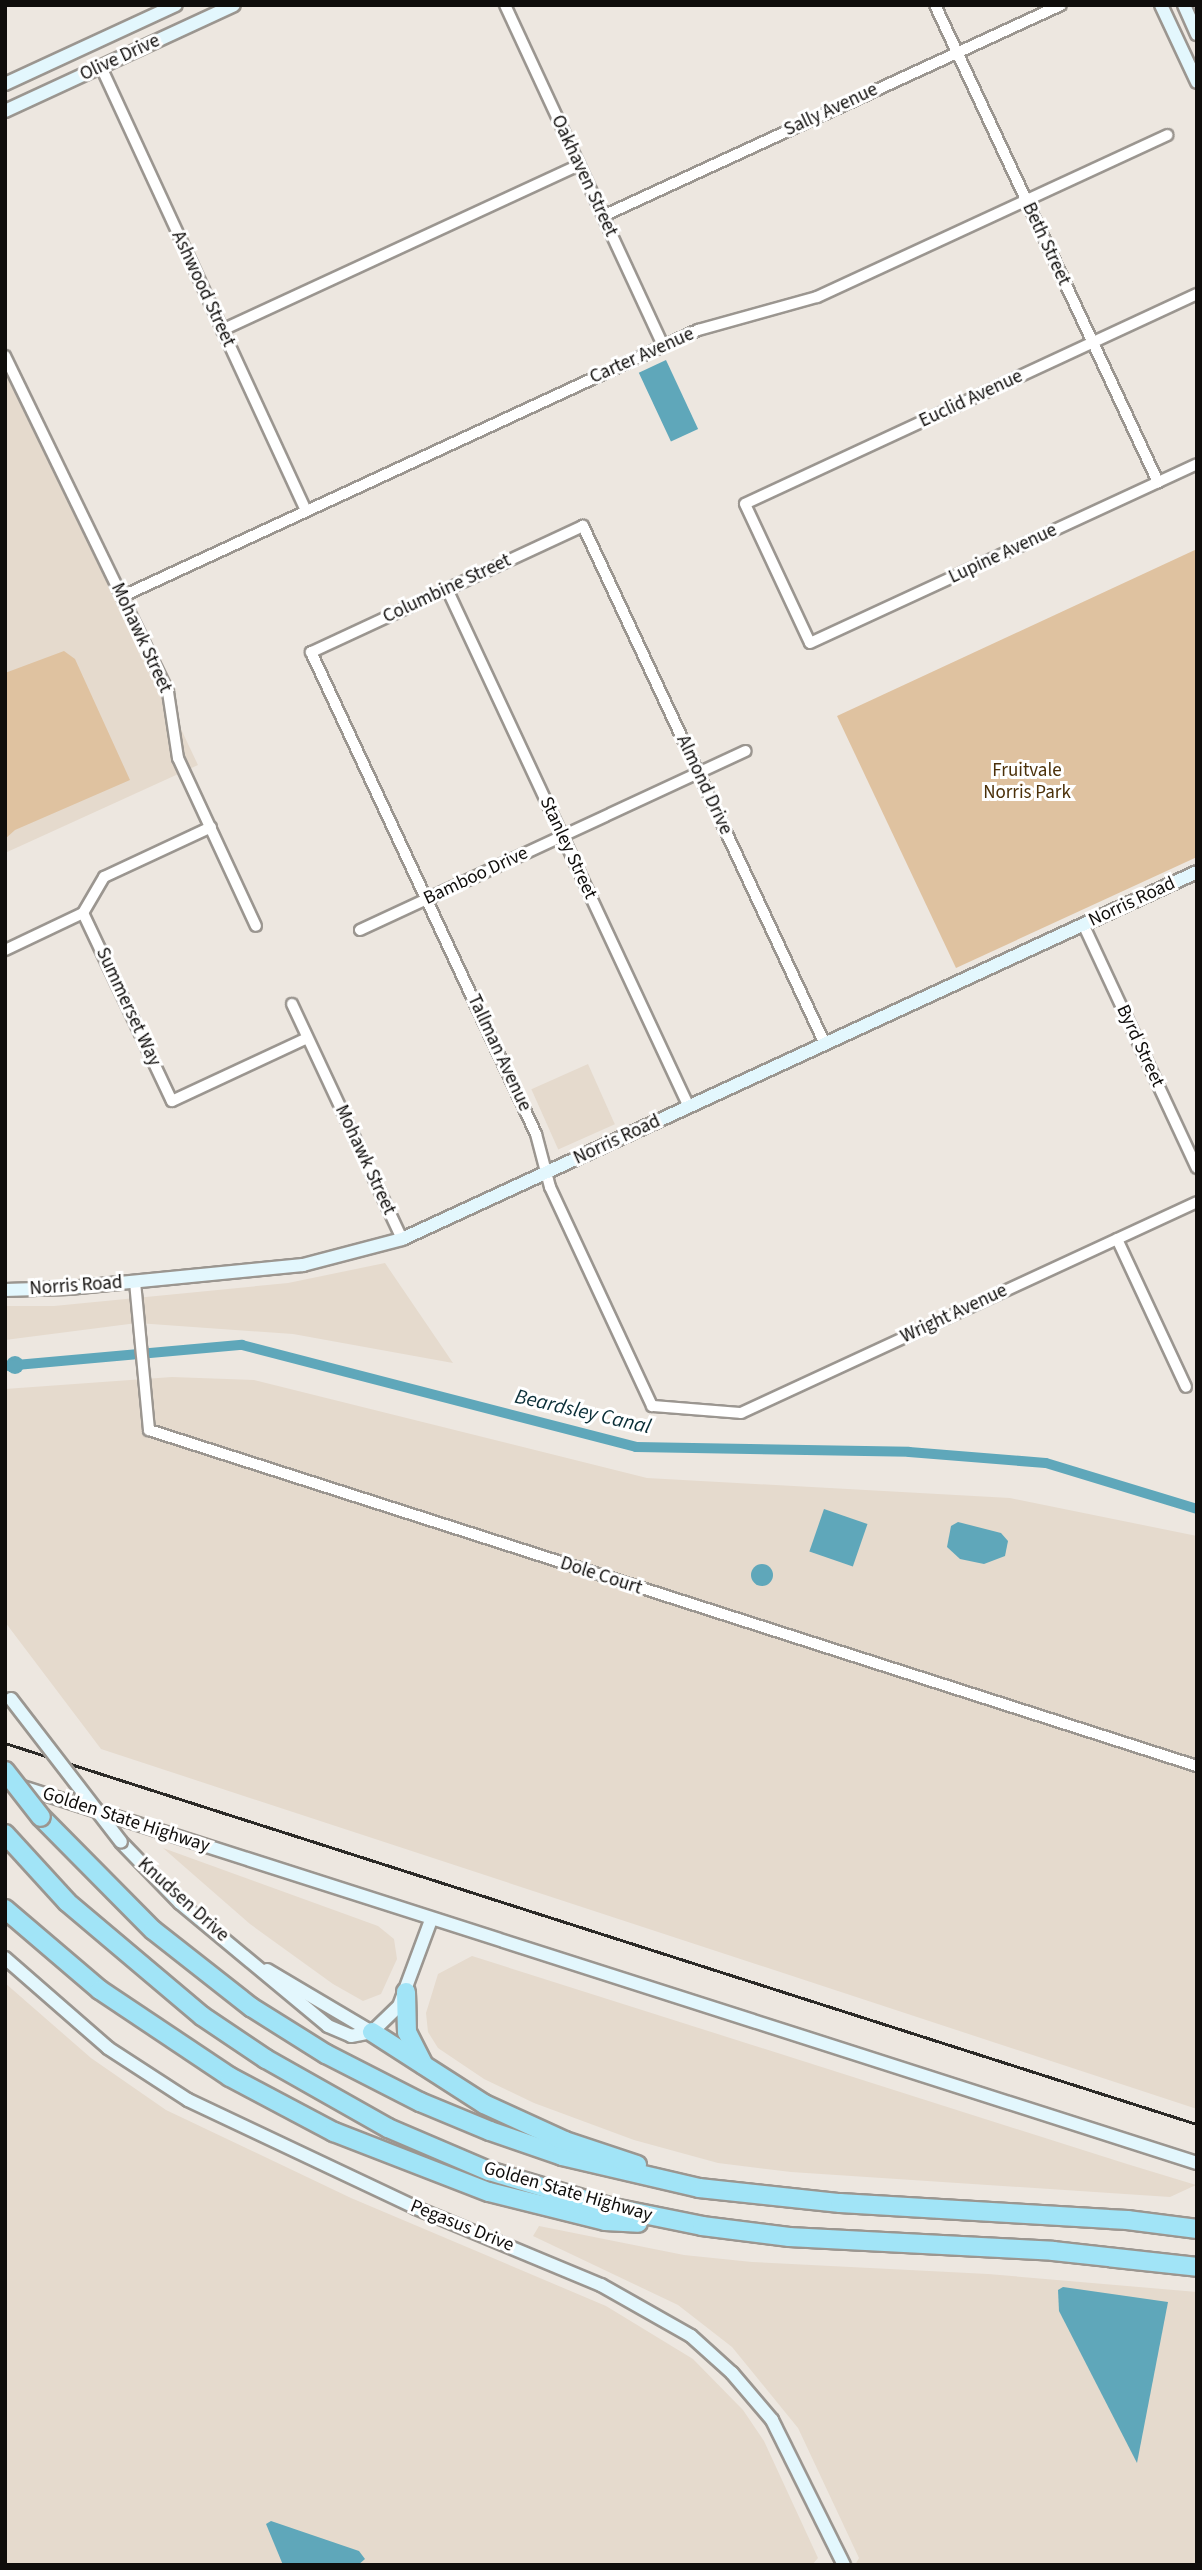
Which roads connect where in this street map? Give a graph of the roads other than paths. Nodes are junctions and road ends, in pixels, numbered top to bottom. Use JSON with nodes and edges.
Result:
{"nodes":[{"id":1,"x":176,"y":5,"type":"edge"},
{"id":2,"x":234,"y":5,"type":"edge"},
{"id":3,"x":505,"y":5,"type":"edge"},
{"id":4,"x":935,"y":5,"type":"edge"},
{"id":5,"x":1060,"y":5,"type":"edge"},
{"id":6,"x":1161,"y":5,"type":"edge"},
{"id":7,"x":1184,"y":5,"type":"edge"},
{"id":8,"x":1197,"y":34,"type":"edge"},
{"id":9,"x":957,"y":52,"type":"junction"},
{"id":10,"x":100,"y":67,"type":"junction"},
{"id":11,"x":1197,"y":82,"type":"edge"},
{"id":12,"x":5,"y":84,"type":"edge"},
{"id":13,"x":5,"y":111,"type":"edge"},
{"id":14,"x":1167,"y":135,"type":"dead end"},
{"id":15,"x":579,"y":165,"type":"junction"},
{"id":16,"x":1026,"y":200,"type":"junction"},
{"id":17,"x":603,"y":216,"type":"junction"},
{"id":18,"x":1197,"y":294,"type":"edge"},
{"id":19,"x":222,"y":330,"type":"junction"},
{"id":20,"x":1093,"y":342,"type":"junction"},
{"id":21,"x":663,"y":346,"type":"junction"},
{"id":22,"x":5,"y":356,"type":"edge"},
{"id":23,"x":1197,"y":464,"type":"edge"},
{"id":24,"x":1158,"y":482,"type":"junction"},
{"id":25,"x":306,"y":511,"type":"junction"},
{"id":26,"x":583,"y":526,"type":"joint"},
{"id":27,"x":447,"y":589,"type":"junction"},
{"id":28,"x":123,"y":596,"type":"junction"},
{"id":29,"x":810,"y":643,"type":"joint"},
{"id":30,"x":311,"y":652,"type":"joint"},
{"id":31,"x":746,"y":751,"type":"dead end"},
{"id":32,"x":698,"y":773,"type":"junction"},
{"id":33,"x":211,"y":827,"type":"junction"},
{"id":34,"x":562,"y":836,"type":"junction"},
{"id":35,"x":1197,"y":872,"type":"edge"},
{"id":36,"x":426,"y":899,"type":"junction"},
{"id":37,"x":83,"y":913,"type":"junction"},
{"id":38,"x":1083,"y":925,"type":"junction"},
{"id":39,"x":256,"y":926,"type":"dead end"},
{"id":40,"x":360,"y":930,"type":"dead end"},
{"id":41,"x":5,"y":950,"type":"edge"},
{"id":42,"x":292,"y":1004,"type":"dead end"},
{"id":43,"x":307,"y":1038,"type":"junction"},
{"id":44,"x":825,"y":1044,"type":"junction"},
{"id":45,"x":689,"y":1107,"type":"junction"},
{"id":46,"x":1197,"y":1168,"type":"edge"},
{"id":47,"x":545,"y":1174,"type":"junction"},
{"id":48,"x":1197,"y":1202,"type":"edge"},
{"id":49,"x":402,"y":1239,"type":"junction"},
{"id":50,"x":1117,"y":1239,"type":"junction"},
{"id":51,"x":135,"y":1282,"type":"junction"},
{"id":52,"x":5,"y":1290,"type":"edge"},
{"id":53,"x":1186,"y":1387,"type":"dead end"},
{"id":54,"x":709,"y":1410,"type":"joint"},
{"id":55,"x":8,"y":1695,"type":"edge"},
{"id":56,"x":1197,"y":1766,"type":"edge"},
{"id":57,"x":5,"y":1771,"type":"edge"},
{"id":58,"x":5,"y":1781,"type":"edge"},
{"id":59,"x":5,"y":1833,"type":"edge"},
{"id":60,"x":5,"y":1909,"type":"edge"},
{"id":61,"x":431,"y":1920,"type":"junction"},
{"id":62,"x":5,"y":1958,"type":"edge"},
{"id":63,"x":266,"y":1970,"type":"junction"},
{"id":64,"x":407,"y":1992,"type":"junction"},
{"id":65,"x":372,"y":2032,"type":"junction"},
{"id":66,"x":428,"y":2071,"type":"junction"},
{"id":67,"x":1197,"y":2163,"type":"edge"},
{"id":68,"x":699,"y":2188,"type":"junction"},
{"id":69,"x":702,"y":2226,"type":"junction"},
{"id":70,"x":1197,"y":2230,"type":"edge"},
{"id":71,"x":1197,"y":2267,"type":"edge"},
{"id":72,"x":842,"y":2564,"type":"edge"}],
"edges":[{"from":1,"to":12,"type":"street","name":"Olive Drive"},
{"from":2,"to":10,"type":"street","name":"Olive Drive"},
{"from":3,"to":15,"type":"street","name":"Oakhaven Street"},
{"from":4,"to":9,"type":"street","name":"Beth Street"},
{"from":5,"to":9,"type":"street","name":"Sally Avenue"},
{"from":6,"to":11,"type":"street"},
{"from":7,"to":8,"type":"street"},
{"from":9,"to":16,"type":"street","name":"Beth Street"},
{"from":9,"to":17,"type":"street","name":"Sally Avenue"},
{"from":10,"to":13,"type":"street","name":"Olive Drive"},
{"from":10,"to":19,"type":"street","name":"Ashwood Street"},
{"from":14,"to":16,"type":"street","name":"Carter Avenue"},
{"from":15,"to":17,"type":"street","name":"Oakhaven Street"},
{"from":15,"to":19,"type":"street"},
{"from":16,"to":20,"type":"street","name":"Beth Street"},
{"from":16,"to":21,"type":"street","name":"Carter Avenue"},
{"from":17,"to":21,"type":"street","name":"Oakhaven Street"},
{"from":18,"to":20,"type":"street","name":"Euclid Avenue"},
{"from":19,"to":25,"type":"street","name":"Ashwood Street"},
{"from":20,"to":24,"type":"street","name":"Beth Street"},
{"from":20,"to":29,"type":"street","name":"Euclid Avenue"},
{"from":21,"to":25,"type":"street","name":"Carter Avenue"},
{"from":22,"to":28,"type":"street","name":"Mohawk Street"},
{"from":23,"to":24,"type":"street","name":"Lupine Avenue"},
{"from":24,"to":29,"type":"street","name":"Lupine Avenue"},
{"from":25,"to":28,"type":"street","name":"Carter Avenue"},
{"from":26,"to":27,"type":"street","name":"Columbine Street"},
{"from":26,"to":32,"type":"street","name":"Almond Drive"},
{"from":27,"to":30,"type":"street","name":"Columbine Street"},
{"from":27,"to":34,"type":"street","name":"Stanley Street"},
{"from":28,"to":33,"type":"street","name":"Mohawk Street"},
{"from":30,"to":36,"type":"street","name":"Tallman Avenue"},
{"from":31,"to":32,"type":"street","name":"Bamboo Drive"},
{"from":32,"to":34,"type":"street","name":"Bamboo Drive"},
{"from":32,"to":44,"type":"street","name":"Almond Drive"},
{"from":33,"to":37,"type":"street"},
{"from":33,"to":39,"type":"street","name":"Mohawk Street"},
{"from":34,"to":36,"type":"street","name":"Bamboo Drive"},
{"from":34,"to":45,"type":"street","name":"Stanley Street"},
{"from":35,"to":38,"type":"street","name":"Norris Road"},
{"from":36,"to":40,"type":"street","name":"Bamboo Drive"},
{"from":36,"to":47,"type":"street","name":"Tallman Avenue"},
{"from":37,"to":41,"type":"street"},
{"from":37,"to":43,"type":"street","name":"Summerset Way"},
{"from":38,"to":44,"type":"street","name":"Norris Road"},
{"from":38,"to":46,"type":"street","name":"Byrd Street"},
{"from":42,"to":43,"type":"street","name":"Mohawk Street"},
{"from":43,"to":49,"type":"street","name":"Mohawk Street"},
{"from":44,"to":45,"type":"street","name":"Norris Road"},
{"from":45,"to":47,"type":"street","name":"Norris Road"},
{"from":47,"to":49,"type":"street","name":"Norris Road"},
{"from":47,"to":54,"type":"street","name":"Tallman Avenue"},
{"from":48,"to":50,"type":"street","name":"Wright Avenue"},
{"from":49,"to":51,"type":"street","name":"Norris Road"},
{"from":50,"to":53,"type":"street"},
{"from":50,"to":54,"type":"street","name":"Wright Avenue"},
{"from":51,"to":52,"type":"street","name":"Norris Road"},
{"from":51,"to":56,"type":"street","name":"Dole Court"},
{"from":55,"to":63,"type":"street","name":"Knudsen Drive","bridge":true},
{"from":57,"to":68,"type":"highway","name":"Golden State Highway","bridge":true},
{"from":58,"to":61,"type":"street","name":"Golden State Highway"},
{"from":59,"to":69,"type":"highway","name":"Golden State Highway"},
{"from":60,"to":69,"type":"highway"},
{"from":61,"to":64,"type":"street"},
{"from":61,"to":67,"type":"street","name":"Golden State Highway"},
{"from":62,"to":72,"type":"street","name":"Pegasus Drive"},
{"from":63,"to":65,"type":"street","name":"Knudsen Drive"},
{"from":63,"to":65,"type":"street","name":"Knudsen Drive"},
{"from":64,"to":65,"type":"street"},
{"from":64,"to":66,"type":"highway"},
{"from":65,"to":66,"type":"highway"},
{"from":66,"to":68,"type":"highway"},
{"from":68,"to":70,"type":"highway","name":"Golden State Highway"},
{"from":69,"to":71,"type":"highway","name":"Golden State Highway"}]}
